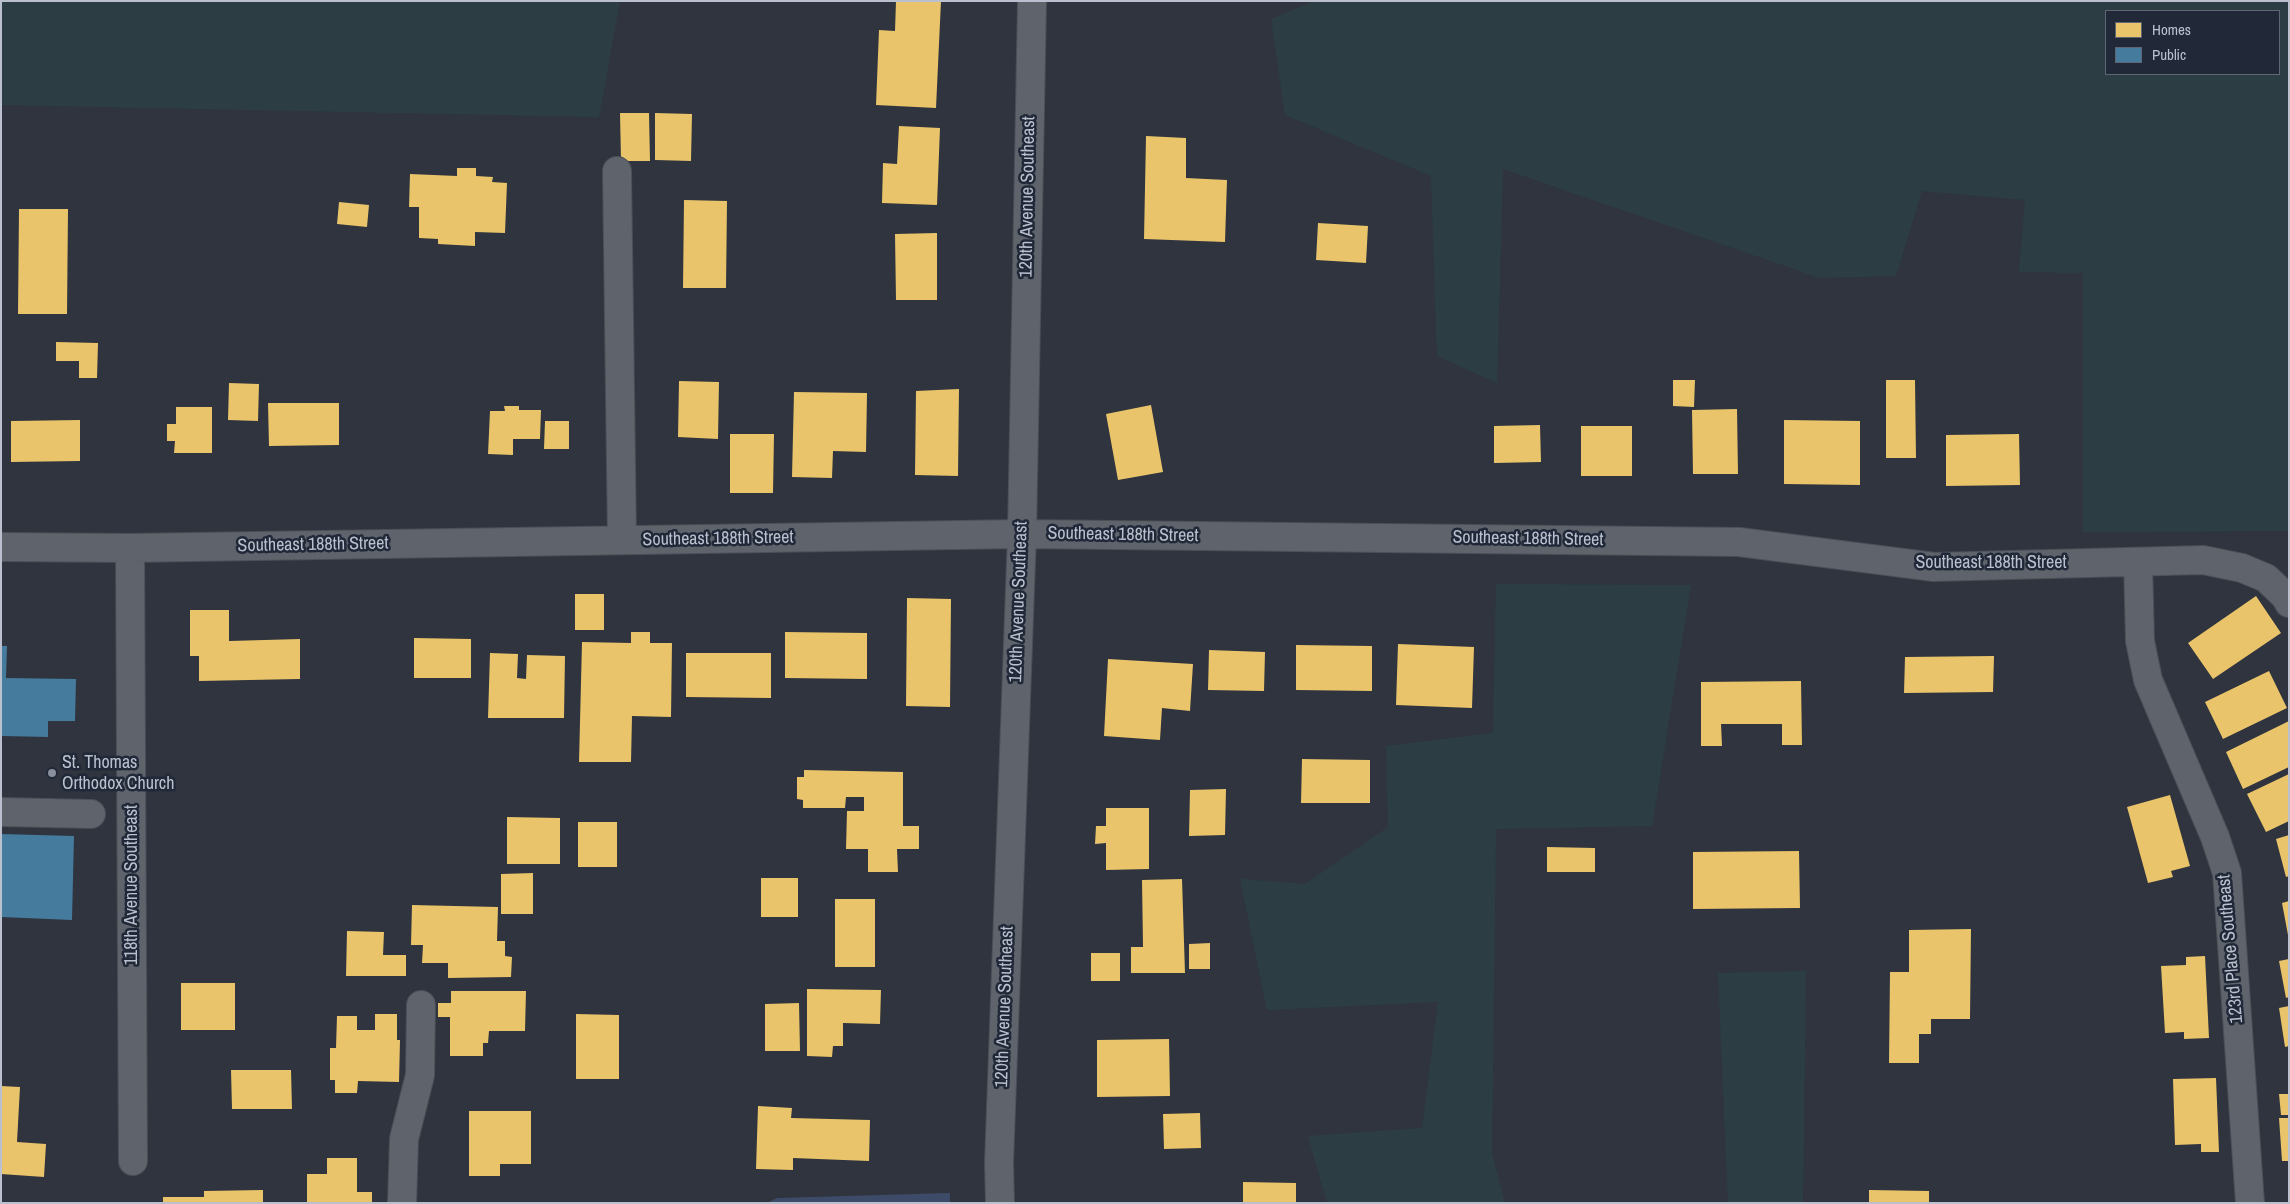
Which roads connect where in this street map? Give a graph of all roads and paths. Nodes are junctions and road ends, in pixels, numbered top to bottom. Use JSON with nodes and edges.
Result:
{"nodes":[{"id":1,"x":1032,"y":1,"type":"edge"},
{"id":2,"x":617,"y":171,"type":"dead end"},
{"id":3,"x":1022,"y":534,"type":"junction"},
{"id":4,"x":622,"y":540,"type":"junction"},
{"id":5,"x":1,"y":547,"type":"edge"},
{"id":6,"x":130,"y":548,"type":"junction"},
{"id":7,"x":2138,"y":562,"type":"junction"},
{"id":8,"x":2289,"y":603,"type":"edge"},
{"id":9,"x":1,"y":812,"type":"edge"},
{"id":10,"x":90,"y":814,"type":"dead end"},
{"id":11,"x":422,"y":1005,"type":"dead end"},
{"id":12,"x":133,"y":1161,"type":"dead end"},
{"id":13,"x":402,"y":1203,"type":"edge"},
{"id":14,"x":1000,"y":1203,"type":"edge"},
{"id":15,"x":2250,"y":1203,"type":"edge"}],
"edges":[{"from":1,"to":3,"type":"street","name":"120th Avenue Southeast"},
{"from":2,"to":4,"type":"street"},
{"from":3,"to":4,"type":"street","name":"Southeast 188th Street"},
{"from":3,"to":7,"type":"street","name":"Southeast 188th Street"},
{"from":3,"to":14,"type":"street","name":"120th Avenue Southeast"},
{"from":4,"to":6,"type":"street","name":"Southeast 188th Street"},
{"from":5,"to":6,"type":"street","name":"Southeast 188th Street"},
{"from":6,"to":12,"type":"street","name":"118th Avenue Southeast"},
{"from":7,"to":8,"type":"street","name":"Southeast 188th Street"},
{"from":7,"to":15,"type":"street","name":"123rd Place Southeast"},
{"from":9,"to":10,"type":"street"},
{"from":11,"to":13,"type":"street"}]}
